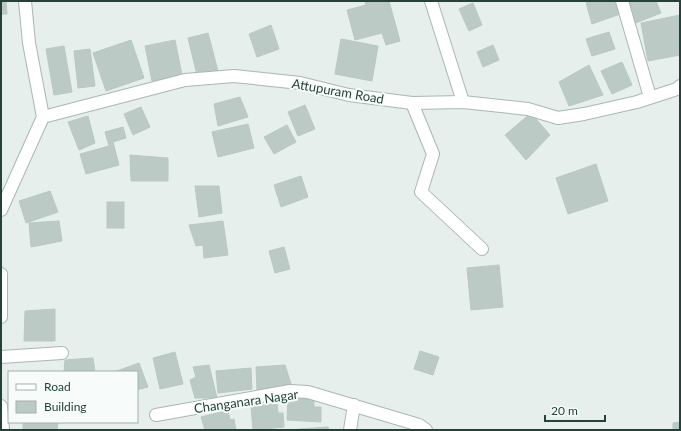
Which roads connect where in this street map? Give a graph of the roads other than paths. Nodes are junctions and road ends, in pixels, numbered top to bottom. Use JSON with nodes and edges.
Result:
{"nodes":[{"id":1,"x":25,"y":1,"type":"edge"},
{"id":2,"x":431,"y":1,"type":"edge"},
{"id":3,"x":622,"y":1,"type":"edge"},
{"id":4,"x":680,"y":86,"type":"edge"},
{"id":5,"x":650,"y":98,"type":"junction"},
{"id":6,"x":463,"y":102,"type":"junction"},
{"id":7,"x":412,"y":103,"type":"junction"},
{"id":8,"x":43,"y":117,"type":"junction"},
{"id":9,"x":1,"y":210,"type":"edge"},
{"id":10,"x":482,"y":249,"type":"dead end"},
{"id":11,"x":1,"y":274,"type":"edge"},
{"id":12,"x":1,"y":317,"type":"edge"},
{"id":13,"x":62,"y":353,"type":"dead end"},
{"id":14,"x":1,"y":357,"type":"edge"},
{"id":15,"x":354,"y":405,"type":"junction"},
{"id":16,"x":1,"y":406,"type":"edge"},
{"id":17,"x":156,"y":415,"type":"dead end"},
{"id":18,"x":3,"y":430,"type":"edge"},
{"id":19,"x":350,"y":430,"type":"edge"},
{"id":20,"x":426,"y":430,"type":"edge"}],
"edges":[{"from":1,"to":8,"type":"street"},
{"from":2,"to":6,"type":"street"},
{"from":3,"to":5,"type":"street"},
{"from":4,"to":5,"type":"street","name":"Attupuram Road"},
{"from":5,"to":6,"type":"street","name":"Attupuram Road"},
{"from":6,"to":7,"type":"street","name":"Attupuram Road"},
{"from":7,"to":8,"type":"street","name":"Attupuram Road"},
{"from":7,"to":10,"type":"street"},
{"from":8,"to":9,"type":"street"},
{"from":11,"to":12,"type":"street"},
{"from":13,"to":14,"type":"street"},
{"from":15,"to":17,"type":"street","name":"Changanara Nagar"},
{"from":15,"to":19,"type":"street"},
{"from":15,"to":20,"type":"street","name":"Changanara Nagar"},
{"from":16,"to":18,"type":"street"}]}
